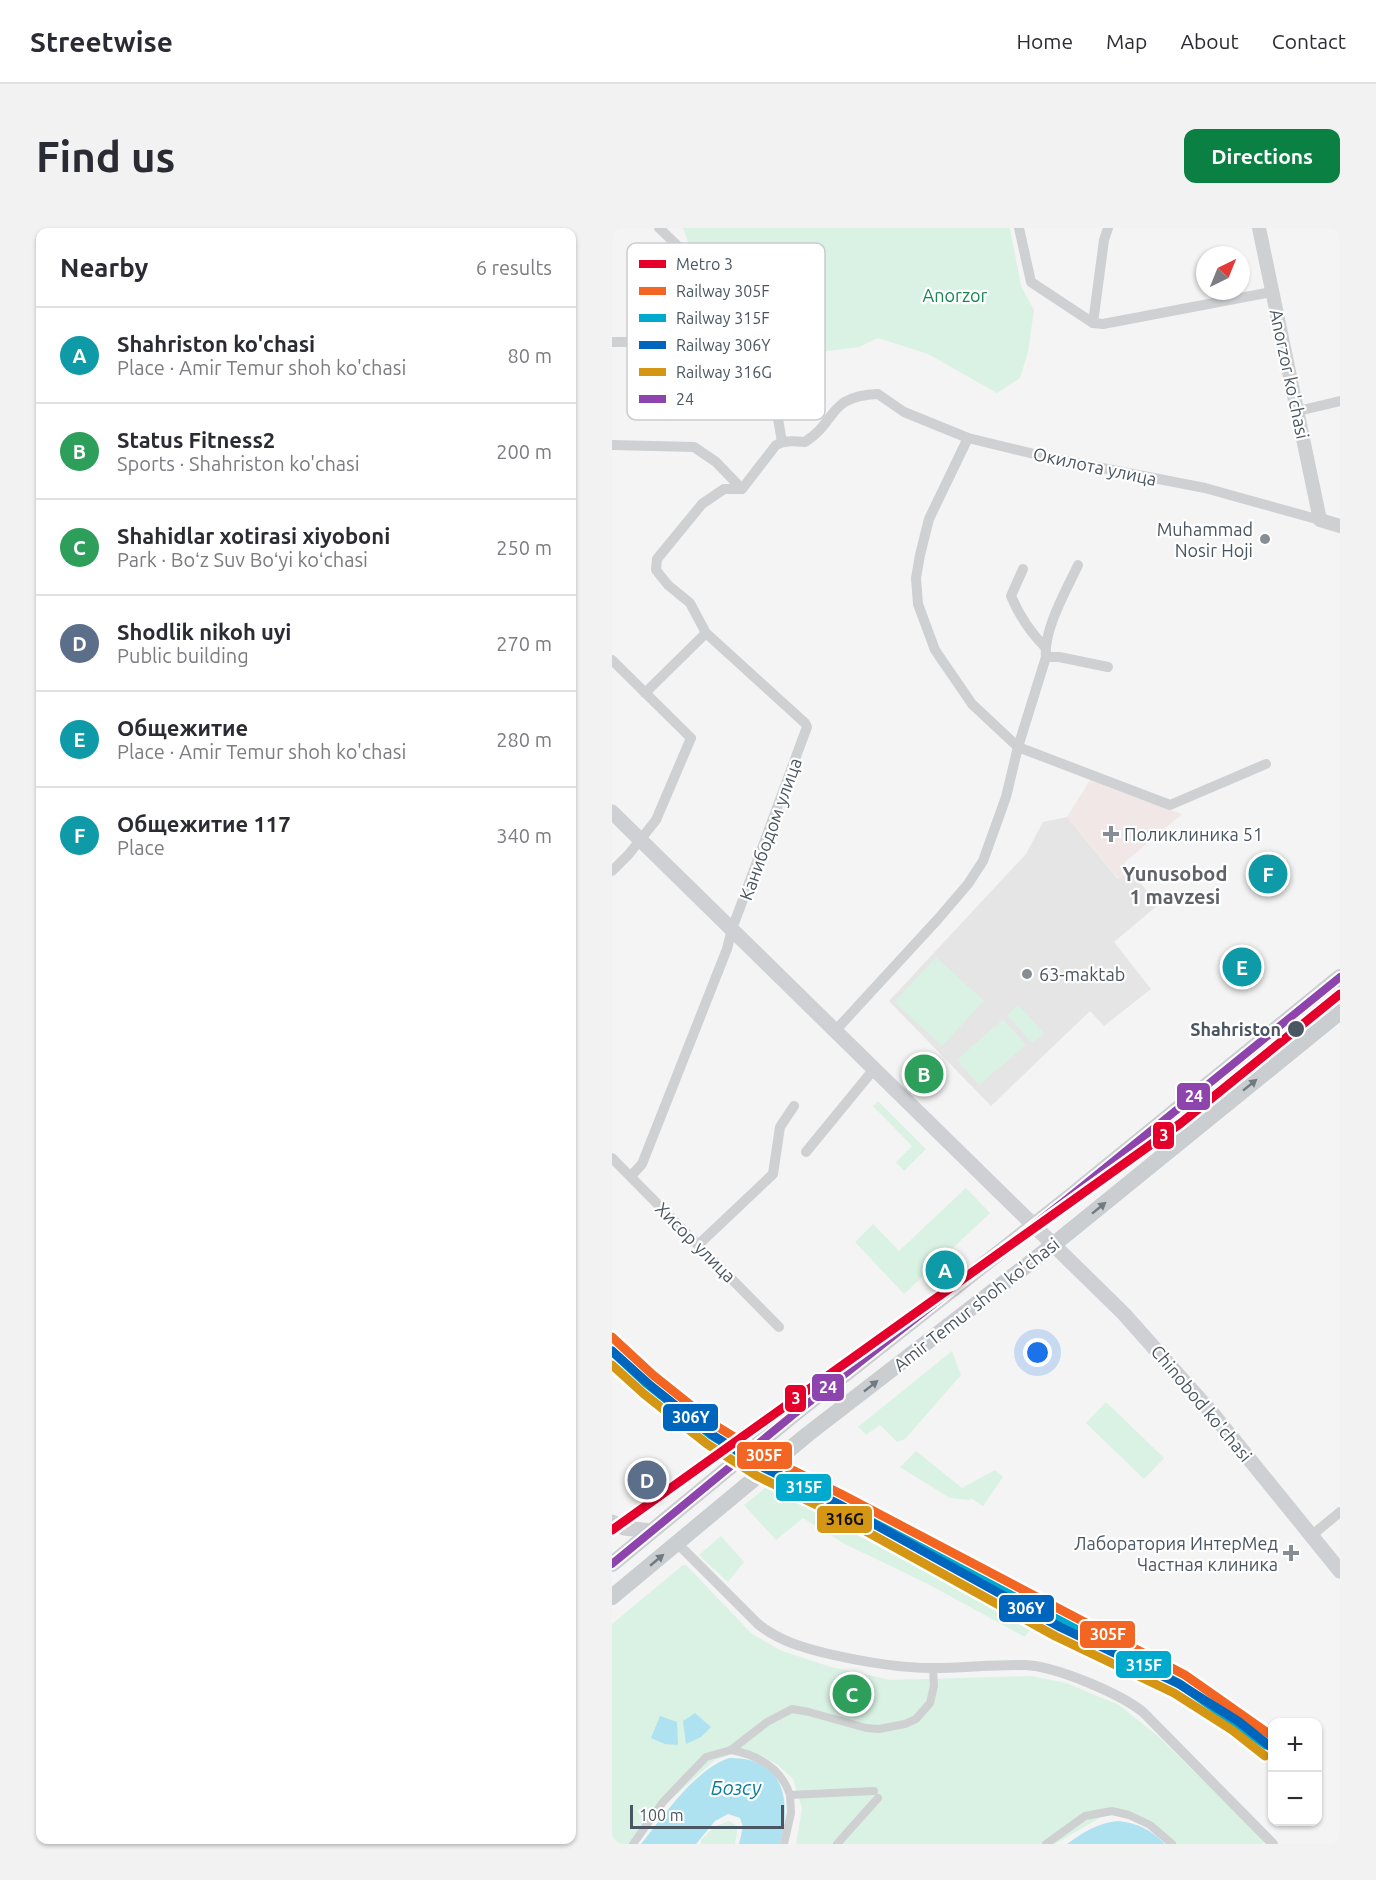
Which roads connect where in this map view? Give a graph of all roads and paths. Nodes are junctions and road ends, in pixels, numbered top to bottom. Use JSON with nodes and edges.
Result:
{"nodes":[{"id":1,"x":659,"y":228,"type":"edge"},
{"id":2,"x":1019,"y":228,"type":"edge"},
{"id":3,"x":1108,"y":228,"type":"edge"},
{"id":4,"x":1259,"y":228,"type":"edge"},
{"id":5,"x":675,"y":243,"type":"edge"},
{"id":6,"x":1272,"y":292,"type":"junction"},
{"id":7,"x":1093,"y":323,"type":"junction"},
{"id":8,"x":1340,"y":401,"type":"edge"},
{"id":9,"x":1298,"y":411,"type":"junction"},
{"id":10,"x":778,"y":420,"type":"edge"},
{"id":11,"x":968,"y":438,"type":"junction"},
{"id":12,"x":782,"y":442,"type":"junction"},
{"id":13,"x":612,"y":445,"type":"edge"},
{"id":14,"x":742,"y":489,"type":"junction"},
{"id":15,"x":1320,"y":520,"type":"junction"},
{"id":16,"x":1340,"y":526,"type":"edge"},
{"id":17,"x":1078,"y":565,"type":"dead end"},
{"id":18,"x":1023,"y":569,"type":"dead end"},
{"id":19,"x":706,"y":633,"type":"junction"},
{"id":20,"x":1046,"y":652,"type":"junction"},
{"id":21,"x":612,"y":660,"type":"edge"},
{"id":22,"x":1108,"y":667,"type":"dead end"},
{"id":23,"x":645,"y":693,"type":"junction"},
{"id":24,"x":1018,"y":747,"type":"junction"},
{"id":25,"x":1266,"y":764,"type":"dead end"},
{"id":26,"x":612,"y":812,"type":"edge"},
{"id":27,"x":640,"y":840,"type":"junction"},
{"id":28,"x":612,"y":871,"type":"edge"},
{"id":29,"x":732,"y":929,"type":"junction"},
{"id":30,"x":1340,"y":977,"type":"edge"},
{"id":31,"x":1340,"y":1012,"type":"edge"},
{"id":32,"x":835,"y":1030,"type":"junction"},
{"id":33,"x":869,"y":1075,"type":"junction"},
{"id":34,"x":794,"y":1106,"type":"dead end"},
{"id":35,"x":1127,"y":1151,"type":"junction"},
{"id":36,"x":806,"y":1152,"type":"dead end"},
{"id":37,"x":612,"y":1158,"type":"edge"},
{"id":38,"x":1145,"y":1171,"type":"junction"},
{"id":39,"x":631,"y":1176,"type":"junction"},
{"id":40,"x":1034,"y":1225,"type":"junction"},
{"id":41,"x":698,"y":1245,"type":"junction"},
{"id":42,"x":1053,"y":1245,"type":"junction"},
{"id":43,"x":779,"y":1327,"type":"dead end"},
{"id":44,"x":1340,"y":1512,"type":"edge"},
{"id":45,"x":612,"y":1522,"type":"edge"},
{"id":46,"x":652,"y":1532,"type":"junction"},
{"id":47,"x":1311,"y":1536,"type":"junction"},
{"id":48,"x":677,"y":1543,"type":"junction"},
{"id":49,"x":612,"y":1564,"type":"edge"},
{"id":50,"x":1340,"y":1570,"type":"edge"},
{"id":51,"x":612,"y":1597,"type":"edge"},
{"id":52,"x":933,"y":1668,"type":"junction"},
{"id":53,"x":731,"y":1750,"type":"junction"},
{"id":54,"x":790,"y":1795,"type":"junction"},
{"id":55,"x":633,"y":1844,"type":"edge"},
{"id":56,"x":784,"y":1844,"type":"edge"},
{"id":57,"x":837,"y":1844,"type":"edge"},
{"id":58,"x":1046,"y":1844,"type":"edge"},
{"id":59,"x":1172,"y":1844,"type":"edge"},
{"id":60,"x":1273,"y":1844,"type":"edge"}],
"edges":[{"from":1,"to":5,"type":"street"},
{"from":2,"to":7,"type":"street"},
{"from":3,"to":7,"type":"street"},
{"from":4,"to":6,"type":"street","name":"Anorzor ko'chasi"},
{"from":6,"to":7,"type":"street"},
{"from":6,"to":9,"type":"street","name":"Anorzor ko'chasi"},
{"from":8,"to":9,"type":"street"},
{"from":9,"to":15,"type":"street","name":"Anorzor ko'chasi"},
{"from":10,"to":12,"type":"street"},
{"from":11,"to":12,"type":"street","name":"Окилота улица"},
{"from":11,"to":15,"type":"street","name":"Окилота улица"},
{"from":11,"to":24,"type":"street"},
{"from":12,"to":14,"type":"street"},
{"from":13,"to":14,"type":"street"},
{"from":14,"to":19,"type":"street"},
{"from":15,"to":16,"type":"street"},
{"from":17,"to":20,"type":"street"},
{"from":18,"to":20,"type":"street"},
{"from":19,"to":23,"type":"street"},
{"from":19,"to":29,"type":"street","name":"Канибодом улица"},
{"from":20,"to":22,"type":"street"},
{"from":20,"to":24,"type":"street"},
{"from":21,"to":23,"type":"street"},
{"from":23,"to":27,"type":"street"},
{"from":24,"to":25,"type":"street"},
{"from":24,"to":32,"type":"street"},
{"from":26,"to":27,"type":"main road","name":"Chinobod ko'chasi"},
{"from":27,"to":28,"type":"street"},
{"from":27,"to":29,"type":"main road","name":"Chinobod ko'chasi"},
{"from":29,"to":32,"type":"main road","name":"Chinobod ko'chasi"},
{"from":29,"to":39,"type":"street","name":"Канибодом улица"},
{"from":30,"to":35,"type":"main road","name":"Amir Temur shoh ko'chasi"},
{"from":38,"to":31,"type":"main road","name":"Amir Temur shoh ko'chasi","one_way":true},
{"from":32,"to":33,"type":"main road","name":"Chinobod ko'chasi"},
{"from":33,"to":36,"type":"street"},
{"from":33,"to":40,"type":"main road","name":"Chinobod ko'chasi"},
{"from":34,"to":41,"type":"street"},
{"from":35,"to":38,"type":"main road"},
{"from":35,"to":40,"type":"main road","name":"Amir Temur shoh ko'chasi"},
{"from":37,"to":39,"type":"street","name":"Хисор улица"},
{"from":42,"to":38,"type":"main road","name":"Amir Temur shoh ko'chasi","one_way":true},
{"from":39,"to":41,"type":"street","name":"Хисор улица"},
{"from":40,"to":42,"type":"main road","name":"Chinobod ko'chasi"},
{"from":40,"to":46,"type":"main road","name":"Amir Temur shoh ko'chasi"},
{"from":41,"to":43,"type":"street","name":"Хисор улица"},
{"from":42,"to":47,"type":"main road","name":"Chinobod ko'chasi"},
{"from":48,"to":42,"type":"main road","name":"Amir Temur shoh ko'chasi","one_way":true},
{"from":44,"to":47,"type":"street"},
{"from":45,"to":46,"type":"main road"},
{"from":46,"to":49,"type":"main road","name":"Amir Temur shoh ko'chasi"},
{"from":47,"to":50,"type":"main road","name":"Chinobod ko'chasi"},
{"from":51,"to":48,"type":"main road","name":"Amir Temur shoh ko'chasi","one_way":true},
{"from":48,"to":52,"type":"street"},
{"from":52,"to":53,"type":"street"},
{"from":52,"to":60,"type":"street"},
{"from":53,"to":54,"type":"street"},
{"from":53,"to":55,"type":"street"},
{"from":54,"to":56,"type":"street"},
{"from":54,"to":57,"type":"street"},
{"from":58,"to":59,"type":"street"}]}
